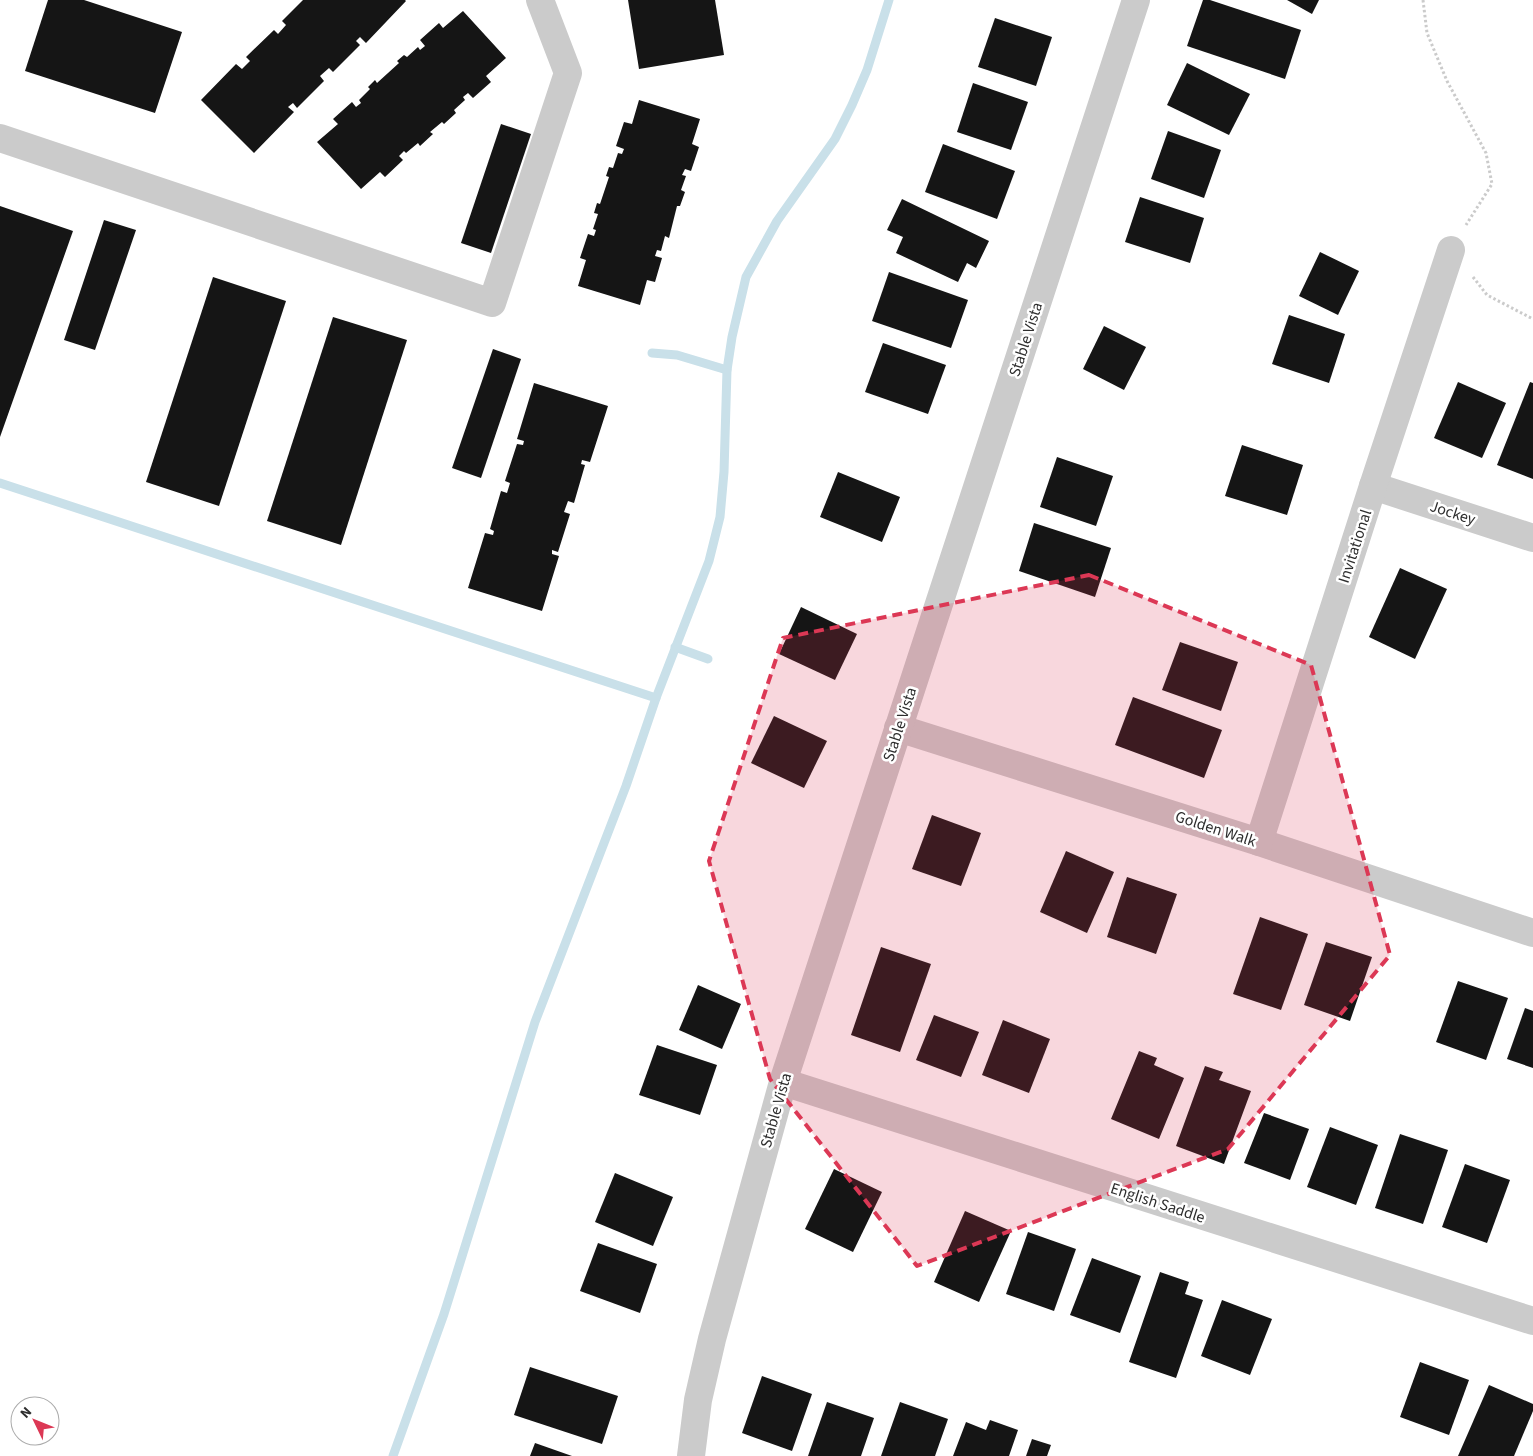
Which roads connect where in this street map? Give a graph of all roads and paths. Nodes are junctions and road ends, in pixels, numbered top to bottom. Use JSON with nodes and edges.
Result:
{"nodes":[{"id":1,"x":540,"y":0,"type":"edge"},
{"id":2,"x":1136,"y":0,"type":"edge"},
{"id":3,"x":1423,"y":0,"type":"edge"},
{"id":4,"x":2,"y":139,"type":"edge"},
{"id":5,"x":1451,"y":250,"type":"junction"},
{"id":6,"x":1533,"y":319,"type":"edge"},
{"id":7,"x":1373,"y":486,"type":"junction"},
{"id":8,"x":1533,"y":538,"type":"edge"},
{"id":9,"x":898,"y":728,"type":"junction"},
{"id":10,"x":1259,"y":842,"type":"junction"},
{"id":11,"x":1533,"y":933,"type":"edge"},
{"id":12,"x":783,"y":1082,"type":"junction"},
{"id":13,"x":1533,"y":1321,"type":"edge"},
{"id":14,"x":691,"y":1456,"type":"edge"}],
"edges":[{"from":1,"to":4,"type":"street"},
{"from":2,"to":9,"type":"street","name":"Stable Vista"},
{"from":3,"to":5,"type":"path"},
{"from":5,"to":6,"type":"path"},
{"from":5,"to":7,"type":"street","name":"Invitational"},
{"from":7,"to":8,"type":"street","name":"Jockey"},
{"from":7,"to":10,"type":"street","name":"Invitational"},
{"from":9,"to":10,"type":"street","name":"Golden Walk"},
{"from":9,"to":12,"type":"street","name":"Stable Vista"},
{"from":10,"to":11,"type":"street","name":"Golden Walk"},
{"from":12,"to":13,"type":"street","name":"English Saddle"},
{"from":12,"to":14,"type":"street","name":"Stable Vista"}]}
